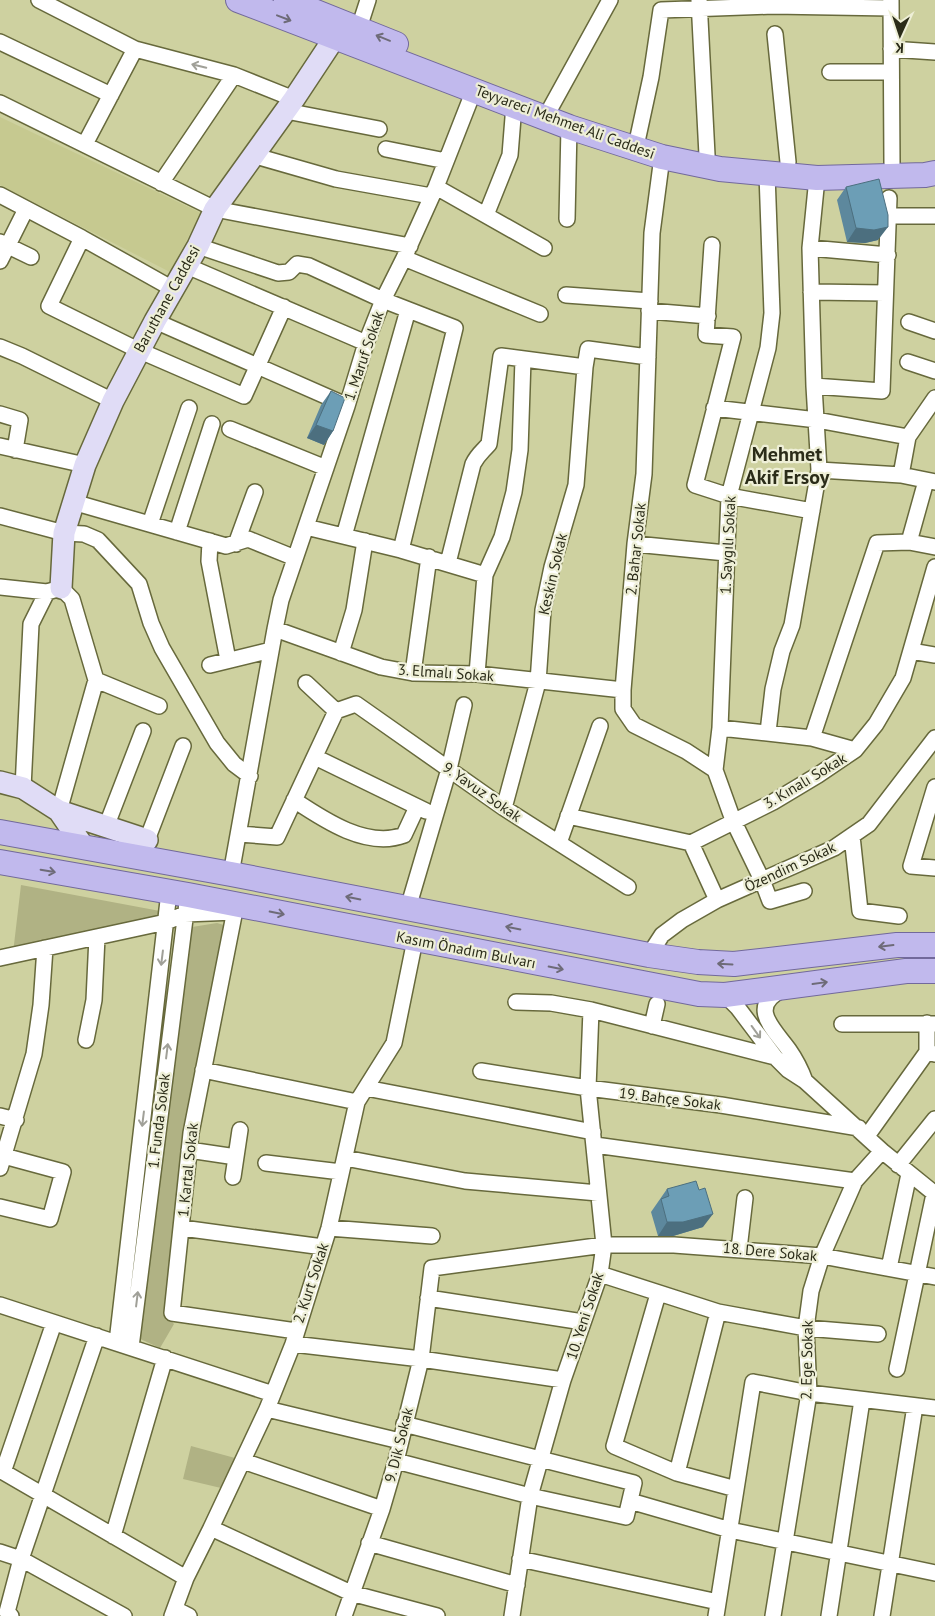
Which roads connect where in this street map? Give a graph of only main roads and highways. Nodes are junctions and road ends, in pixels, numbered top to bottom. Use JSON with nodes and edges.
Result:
{"nodes":[{"id":1,"x":238,"y":0,"type":"edge"},
{"id":2,"x":286,"y":0,"type":"edge"},
{"id":3,"x":935,"y":159,"type":"edge"},
{"id":4,"x":935,"y":173,"type":"edge"},
{"id":5,"x":0,"y":832,"type":"edge"},
{"id":6,"x":0,"y":862,"type":"edge"},
{"id":7,"x":935,"y":945,"type":"edge"},
{"id":8,"x":935,"y":971,"type":"edge"}],
"edges":[{"from":1,"to":4,"type":"main road","name":"Teyyareci Mehmet Ali Caddesi","one_way":true},
{"from":3,"to":2,"type":"main road","name":"Teyyareci Mehmet Ali Caddesi","one_way":true},
{"from":7,"to":5,"type":"main road","name":"Kasım Önadım Bulvarı","one_way":true},
{"from":6,"to":8,"type":"main road","name":"Kasım Önadım Bulvarı","one_way":true}]}
